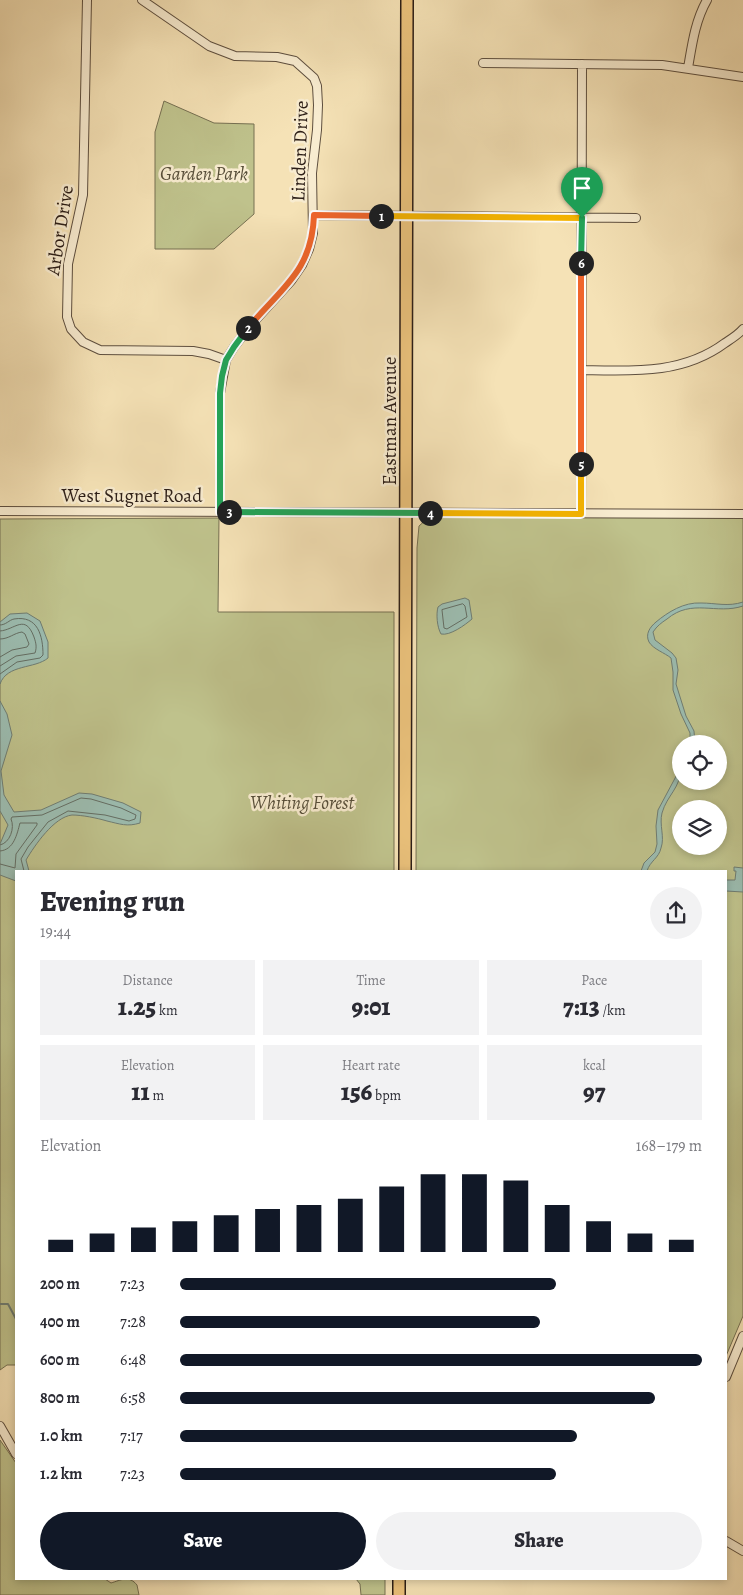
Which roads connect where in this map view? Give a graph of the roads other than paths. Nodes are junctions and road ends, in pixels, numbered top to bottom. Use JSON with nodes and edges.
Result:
{"nodes":[{"id":1,"x":87,"y":0,"type":"edge"},
{"id":2,"x":142,"y":0,"type":"edge"},
{"id":3,"x":407,"y":0,"type":"edge"},
{"id":4,"x":707,"y":0,"type":"edge"},
{"id":5,"x":482,"y":63,"type":"dead end"},
{"id":6,"x":582,"y":64,"type":"junction"},
{"id":7,"x":688,"y":68,"type":"junction"},
{"id":8,"x":743,"y":77,"type":"edge"},
{"id":9,"x":314,"y":215,"type":"junction"},
{"id":10,"x":406,"y":216,"type":"junction"},
{"id":11,"x":582,"y":218,"type":"junction"},
{"id":12,"x":636,"y":218,"type":"dead end"},
{"id":13,"x":743,"y":329,"type":"edge"},
{"id":14,"x":226,"y":360,"type":"junction"},
{"id":15,"x":581,"y":370,"type":"junction"},
{"id":16,"x":0,"y":511,"type":"edge"},
{"id":17,"x":220,"y":512,"type":"junction"},
{"id":18,"x":407,"y":512,"type":"junction"},
{"id":19,"x":581,"y":514,"type":"junction"},
{"id":20,"x":743,"y":514,"type":"edge"},
{"id":21,"x":405,"y":870,"type":"edge"},
{"id":22,"x":743,"y":1336,"type":"edge"},
{"id":23,"x":727,"y":1375,"type":"edge"},
{"id":24,"x":0,"y":1426,"type":"edge"},
{"id":25,"x":15,"y":1452,"type":"edge"},
{"id":26,"x":727,"y":1542,"type":"edge"},
{"id":27,"x":743,"y":1551,"type":"edge"},
{"id":28,"x":399,"y":1580,"type":"edge"},
{"id":29,"x":399,"y":1595,"type":"edge"}],
"edges":[{"from":1,"to":14,"type":"street","name":"Arbor Drive"},
{"from":2,"to":9,"type":"street","name":"Linden Drive"},
{"from":3,"to":10,"type":"main road","name":"Eastman Avenue"},
{"from":4,"to":7,"type":"street"},
{"from":5,"to":6,"type":"street"},
{"from":6,"to":7,"type":"street"},
{"from":6,"to":11,"type":"street"},
{"from":7,"to":8,"type":"street"},
{"from":9,"to":10,"type":"street"},
{"from":9,"to":14,"type":"street","name":"Linden Drive"},
{"from":10,"to":11,"type":"street"},
{"from":10,"to":18,"type":"main road","name":"Eastman Avenue"},
{"from":11,"to":12,"type":"street"},
{"from":11,"to":15,"type":"street"},
{"from":13,"to":15,"type":"street"},
{"from":14,"to":17,"type":"street","name":"Linden Drive"},
{"from":15,"to":19,"type":"street"},
{"from":16,"to":17,"type":"street","name":"West Sugnet Road"},
{"from":17,"to":18,"type":"street","name":"West Sugnet Road"},
{"from":18,"to":19,"type":"street","name":"West Sugnet Road"},
{"from":18,"to":21,"type":"main road","name":"Eastman Avenue"},
{"from":19,"to":20,"type":"street","name":"West Sugnet Road"},
{"from":22,"to":23,"type":"street"},
{"from":24,"to":25,"type":"street"},
{"from":26,"to":27,"type":"street"},
{"from":28,"to":29,"type":"main road"}]}
